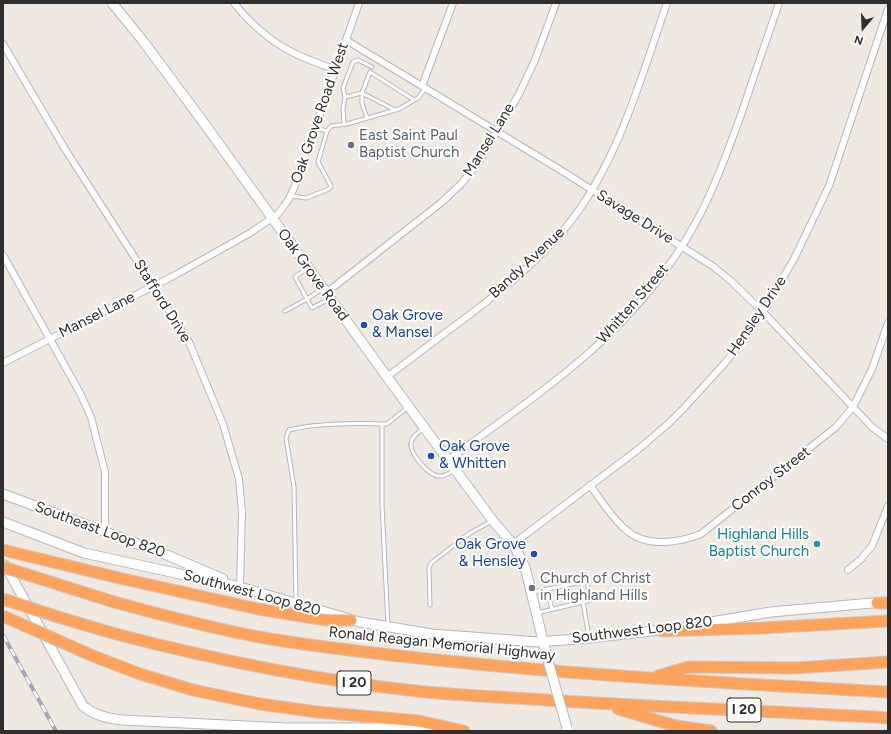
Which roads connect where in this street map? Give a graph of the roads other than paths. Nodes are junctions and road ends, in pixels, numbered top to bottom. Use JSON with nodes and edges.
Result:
{"nodes":[{"id":1,"x":112,"y":3,"type":"edge"},
{"id":2,"x":234,"y":3,"type":"edge"},
{"id":3,"x":359,"y":3,"type":"edge"},
{"id":4,"x":453,"y":3,"type":"edge"},
{"id":5,"x":556,"y":3,"type":"edge"},
{"id":6,"x":667,"y":3,"type":"edge"},
{"id":7,"x":779,"y":3,"type":"edge"},
{"id":8,"x":888,"y":9,"type":"edge"},
{"id":9,"x":346,"y":40,"type":"junction"},
{"id":10,"x":3,"y":44,"type":"edge"},
{"id":11,"x":377,"y":59,"type":"junction"},
{"id":12,"x":372,"y":67,"type":"junction"},
{"id":13,"x":336,"y":70,"type":"junction"},
{"id":14,"x":370,"y":72,"type":"junction"},
{"id":15,"x":424,"y":87,"type":"junction"},
{"id":16,"x":362,"y":93,"type":"junction"},
{"id":17,"x":345,"y":97,"type":"junction"},
{"id":18,"x":416,"y":99,"type":"junction"},
{"id":19,"x":395,"y":110,"type":"junction"},
{"id":20,"x":367,"y":118,"type":"junction"},
{"id":21,"x":344,"y":124,"type":"junction"},
{"id":22,"x":315,"y":128,"type":"junction"},
{"id":23,"x":327,"y":131,"type":"junction"},
{"id":24,"x":497,"y":132,"type":"junction"},
{"id":25,"x":591,"y":190,"type":"junction"},
{"id":26,"x":291,"y":196,"type":"junction"},
{"id":27,"x":273,"y":218,"type":"junction"},
{"id":28,"x":681,"y":247,"type":"junction"},
{"id":29,"x":3,"y":255,"type":"edge"},
{"id":30,"x":308,"y":267,"type":"junction"},
{"id":31,"x":153,"y":286,"type":"junction"},
{"id":32,"x":327,"y":293,"type":"junction"},
{"id":33,"x":307,"y":299,"type":"junction"},
{"id":34,"x":285,"y":311,"type":"dead end"},
{"id":35,"x":763,"y":312,"type":"junction"},
{"id":36,"x":888,"y":323,"type":"edge"},
{"id":37,"x":50,"y":339,"type":"junction"},
{"id":38,"x":3,"y":363,"type":"edge"},
{"id":39,"x":387,"y":377,"type":"junction"},
{"id":40,"x":409,"y":407,"type":"junction"},
{"id":41,"x":853,"y":407,"type":"junction"},
{"id":42,"x":382,"y":424,"type":"junction"},
{"id":43,"x":424,"y":428,"type":"junction"},
{"id":44,"x":888,"y":439,"type":"edge"},
{"id":45,"x":448,"y":460,"type":"junction"},
{"id":46,"x":455,"y":469,"type":"junction"},
{"id":47,"x":590,"y":486,"type":"junction"},
{"id":48,"x":3,"y":494,"type":"edge"},
{"id":49,"x":888,"y":506,"type":"edge"},
{"id":50,"x":493,"y":520,"type":"junction"},
{"id":51,"x":3,"y":522,"type":"edge"},
{"id":52,"x":106,"y":531,"type":"junction"},
{"id":53,"x":513,"y":544,"type":"junction"},
{"id":54,"x":3,"y":550,"type":"edge"},
{"id":55,"x":3,"y":562,"type":"edge"},
{"id":56,"x":3,"y":567,"type":"edge"},
{"id":57,"x":848,"y":570,"type":"dead end"},
{"id":58,"x":573,"y":584,"type":"junction"},
{"id":59,"x":566,"y":586,"type":"junction"},
{"id":60,"x":240,"y":587,"type":"junction"},
{"id":61,"x":558,"y":587,"type":"junction"},
{"id":62,"x":575,"y":588,"type":"dead end"},
{"id":63,"x":547,"y":589,"type":"junction"},
{"id":64,"x":566,"y":590,"type":"dead end"},
{"id":65,"x":531,"y":592,"type":"junction"},
{"id":66,"x":559,"y":592,"type":"dead end"},
{"id":67,"x":577,"y":597,"type":"dead end"},
{"id":68,"x":3,"y":599,"type":"edge"},
{"id":69,"x":569,"y":599,"type":"dead end"},
{"id":70,"x":560,"y":601,"type":"dead end"},
{"id":71,"x":581,"y":602,"type":"junction"},
{"id":72,"x":884,"y":603,"type":"edge"},
{"id":73,"x":296,"y":604,"type":"junction"},
{"id":74,"x":430,"y":605,"type":"dead end"},
{"id":75,"x":570,"y":605,"type":"junction"},
{"id":76,"x":562,"y":607,"type":"junction"},
{"id":77,"x":552,"y":609,"type":"junction"},
{"id":78,"x":536,"y":613,"type":"junction"},
{"id":79,"x":3,"y":616,"type":"edge"},
{"id":80,"x":351,"y":620,"type":"junction"},
{"id":81,"x":888,"y":621,"type":"edge"},
{"id":82,"x":388,"y":627,"type":"junction"},
{"id":83,"x":662,"y":631,"type":"junction"},
{"id":84,"x":589,"y":638,"type":"junction"},
{"id":85,"x":543,"y":641,"type":"junction"},
{"id":86,"x":888,"y":662,"type":"edge"},
{"id":87,"x":652,"y":678,"type":"junction"},
{"id":88,"x":888,"y":692,"type":"edge"},
{"id":89,"x":600,"y":704,"type":"junction"},
{"id":90,"x":888,"y":718,"type":"edge"},
{"id":91,"x":567,"y":729,"type":"edge"},
{"id":92,"x":462,"y":731,"type":"edge"},
{"id":93,"x":711,"y":731,"type":"edge"}],
"edges":[{"from":1,"to":27,"type":"main road","name":"Oak Grove Road"},
{"from":2,"to":13,"type":"street"},
{"from":3,"to":9,"type":"street","name":"Oak Grove Road West"},
{"from":4,"to":15,"type":"street"},
{"from":5,"to":24,"type":"street","name":"Mansel Lane"},
{"from":6,"to":25,"type":"street","name":"Bandy Avenue"},
{"from":7,"to":28,"type":"street","name":"Whitten Street"},
{"from":8,"to":35,"type":"street","name":"Hensley Drive"},
{"from":9,"to":11,"type":"street","name":"Savage Drive"},
{"from":9,"to":13,"type":"street","name":"Oak Grove Road West"},
{"from":10,"to":31,"type":"street","name":"Stafford Drive"},
{"from":11,"to":12,"type":"lane"},
{"from":11,"to":15,"type":"street","name":"Savage Drive"},
{"from":12,"to":14,"type":"lane"},
{"from":12,"to":17,"type":"lane"},
{"from":13,"to":22,"type":"street","name":"Oak Grove Road West"},
{"from":14,"to":16,"type":"lane"},
{"from":14,"to":18,"type":"lane"},
{"from":15,"to":18,"type":"lane"},
{"from":15,"to":24,"type":"street","name":"Savage Drive"},
{"from":16,"to":17,"type":"lane"},
{"from":16,"to":19,"type":"lane"},
{"from":16,"to":20,"type":"lane"},
{"from":17,"to":21,"type":"lane"},
{"from":18,"to":19,"type":"lane"},
{"from":19,"to":20,"type":"lane"},
{"from":20,"to":21,"type":"lane"},
{"from":21,"to":23,"type":"lane"},
{"from":22,"to":23,"type":"lane"},
{"from":22,"to":26,"type":"street","name":"Oak Grove Road West"},
{"from":23,"to":26,"type":"lane"},
{"from":24,"to":25,"type":"street","name":"Savage Drive"},
{"from":24,"to":32,"type":"street","name":"Mansel Lane"},
{"from":25,"to":28,"type":"street","name":"Savage Drive"},
{"from":25,"to":39,"type":"street","name":"Bandy Avenue"},
{"from":26,"to":27,"type":"street","name":"Oak Grove Road West"},
{"from":27,"to":30,"type":"main road","name":"Oak Grove Road"},
{"from":27,"to":31,"type":"street","name":"Mansel Lane"},
{"from":28,"to":35,"type":"street","name":"Savage Drive"},
{"from":28,"to":45,"type":"street","name":"Whitten Street"},
{"from":29,"to":37,"type":"street"},
{"from":30,"to":32,"type":"main road","name":"Oak Grove Road"},
{"from":30,"to":33,"type":"lane"},
{"from":31,"to":37,"type":"street","name":"Mansel Lane"},
{"from":31,"to":60,"type":"street","name":"Stafford Drive"},
{"from":32,"to":33,"type":"lane"},
{"from":32,"to":33,"type":"lane"},
{"from":32,"to":39,"type":"main road","name":"Oak Grove Road"},
{"from":33,"to":34,"type":"lane"},
{"from":35,"to":41,"type":"street","name":"Savage Drive"},
{"from":35,"to":47,"type":"street","name":"Hensley Drive"},
{"from":36,"to":41,"type":"street","name":"Conroy Street"},
{"from":37,"to":38,"type":"street","name":"Mansel Lane"},
{"from":37,"to":52,"type":"street"},
{"from":39,"to":40,"type":"main road","name":"Oak Grove Road"},
{"from":40,"to":42,"type":"lane"},
{"from":40,"to":43,"type":"main road","name":"Oak Grove Road"},
{"from":41,"to":44,"type":"street","name":"Savage Drive"},
{"from":41,"to":47,"type":"street","name":"Conroy Street"},
{"from":42,"to":73,"type":"lane"},
{"from":42,"to":82,"type":"lane"},
{"from":43,"to":45,"type":"main road","name":"Oak Grove Road"},
{"from":43,"to":46,"type":"lane"},
{"from":45,"to":46,"type":"main road","name":"Oak Grove Road"},
{"from":46,"to":50,"type":"main road","name":"Oak Grove Road"},
{"from":47,"to":53,"type":"street","name":"Hensley Drive"},
{"from":48,"to":52,"type":"main road","name":"Southeast Loop 820"},
{"from":49,"to":57,"type":"street"},
{"from":50,"to":53,"type":"main road","name":"Oak Grove Road"},
{"from":50,"to":74,"type":"lane"},
{"from":51,"to":60,"type":"main road","name":"Southwest Loop 820"},
{"from":52,"to":60,"type":"main road","name":"Southeast Loop 820"},
{"from":53,"to":65,"type":"main road","name":"Oak Grove Road"},
{"from":54,"to":80,"type":"highway"},
{"from":55,"to":92,"type":"main road"},
{"from":56,"to":87,"type":"highway","name":"Ronald Reagan Memorial Highway","number":"I 20","bridge":true},
{"from":58,"to":59,"type":"lane"},
{"from":58,"to":62,"type":"lane"},
{"from":58,"to":71,"type":"lane"},
{"from":59,"to":61,"type":"lane"},
{"from":59,"to":64,"type":"lane"},
{"from":60,"to":73,"type":"main road","name":"Southwest Loop 820"},
{"from":61,"to":63,"type":"lane"},
{"from":61,"to":66,"type":"lane"},
{"from":63,"to":65,"type":"lane"},
{"from":63,"to":77,"type":"lane"},
{"from":65,"to":78,"type":"main road","name":"Oak Grove Road"},
{"from":67,"to":71,"type":"lane"},
{"from":68,"to":89,"type":"highway","number":"I 20","bridge":true},
{"from":69,"to":75,"type":"lane"},
{"from":70,"to":76,"type":"lane"},
{"from":71,"to":75,"type":"lane"},
{"from":71,"to":84,"type":"lane"},
{"from":72,"to":83,"type":"main road","name":"Southwest Loop 820"},
{"from":73,"to":80,"type":"main road","name":"Southwest Loop 820"},
{"from":75,"to":76,"type":"lane"},
{"from":76,"to":77,"type":"lane"},
{"from":77,"to":78,"type":"lane"},
{"from":78,"to":85,"type":"main road","name":"Oak Grove Road"},
{"from":79,"to":92,"type":"highway","bridge":true},
{"from":80,"to":82,"type":"main road","name":"Southwest Loop 820"},
{"from":81,"to":83,"type":"highway"},
{"from":82,"to":85,"type":"main road","name":"Southwest Loop 820"},
{"from":83,"to":84,"type":"main road","name":"Southwest Loop 820"},
{"from":84,"to":85,"type":"main road","name":"Southwest Loop 820"},
{"from":85,"to":91,"type":"main road","name":"Oak Grove Road","bridge":true},
{"from":86,"to":87,"type":"highway"},
{"from":87,"to":88,"type":"highway","name":"Ronald Reagan Memorial Highway","number":"I 20"},
{"from":89,"to":90,"type":"highway","number":"I 20"},
{"from":89,"to":93,"type":"highway"}]}
